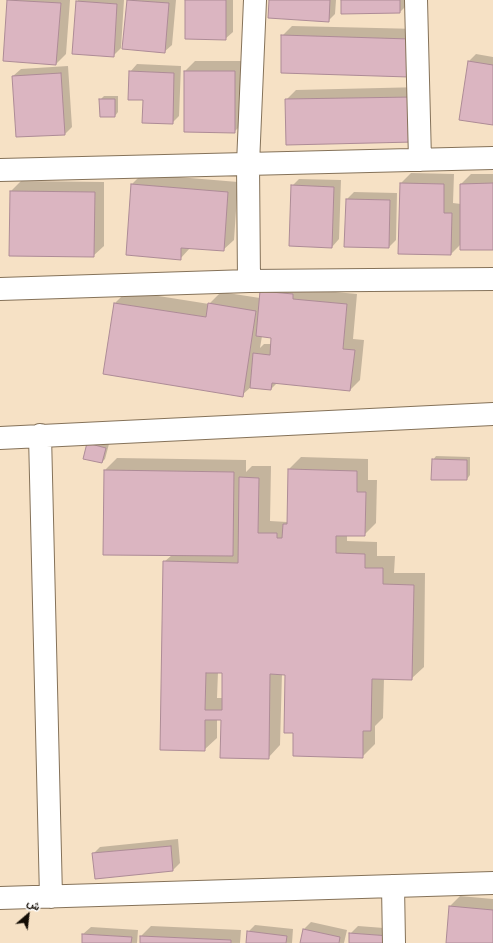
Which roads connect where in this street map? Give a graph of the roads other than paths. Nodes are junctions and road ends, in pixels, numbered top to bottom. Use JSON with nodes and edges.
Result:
{"nodes":[{"id":1,"x":255,"y":0,"type":"edge"},
{"id":2,"x":416,"y":0,"type":"edge"},
{"id":3,"x":493,"y":158,"type":"edge"},
{"id":4,"x":420,"y":160,"type":"junction"},
{"id":5,"x":248,"y":164,"type":"junction"},
{"id":6,"x":0,"y":170,"type":"edge"},
{"id":7,"x":493,"y":279,"type":"edge"},
{"id":8,"x":249,"y":281,"type":"junction"},
{"id":9,"x":0,"y":289,"type":"edge"},
{"id":10,"x":493,"y":414,"type":"edge"},
{"id":11,"x":40,"y":435,"type":"junction"},
{"id":12,"x":0,"y":438,"type":"edge"},
{"id":13,"x":493,"y":883,"type":"edge"},
{"id":14,"x":393,"y":886,"type":"junction"},
{"id":15,"x":51,"y":897,"type":"junction"},
{"id":16,"x":0,"y":898,"type":"edge"},
{"id":17,"x":394,"y":943,"type":"edge"}],
"edges":[{"from":1,"to":5,"type":"street"},
{"from":2,"to":4,"type":"street"},
{"from":3,"to":4,"type":"street"},
{"from":4,"to":5,"type":"street"},
{"from":5,"to":6,"type":"street"},
{"from":5,"to":8,"type":"street"},
{"from":7,"to":8,"type":"street"},
{"from":8,"to":9,"type":"street"},
{"from":10,"to":11,"type":"street"},
{"from":11,"to":12,"type":"street"},
{"from":11,"to":15,"type":"street"},
{"from":13,"to":14,"type":"street"},
{"from":14,"to":15,"type":"street"},
{"from":14,"to":17,"type":"street"},
{"from":15,"to":16,"type":"street"}]}
